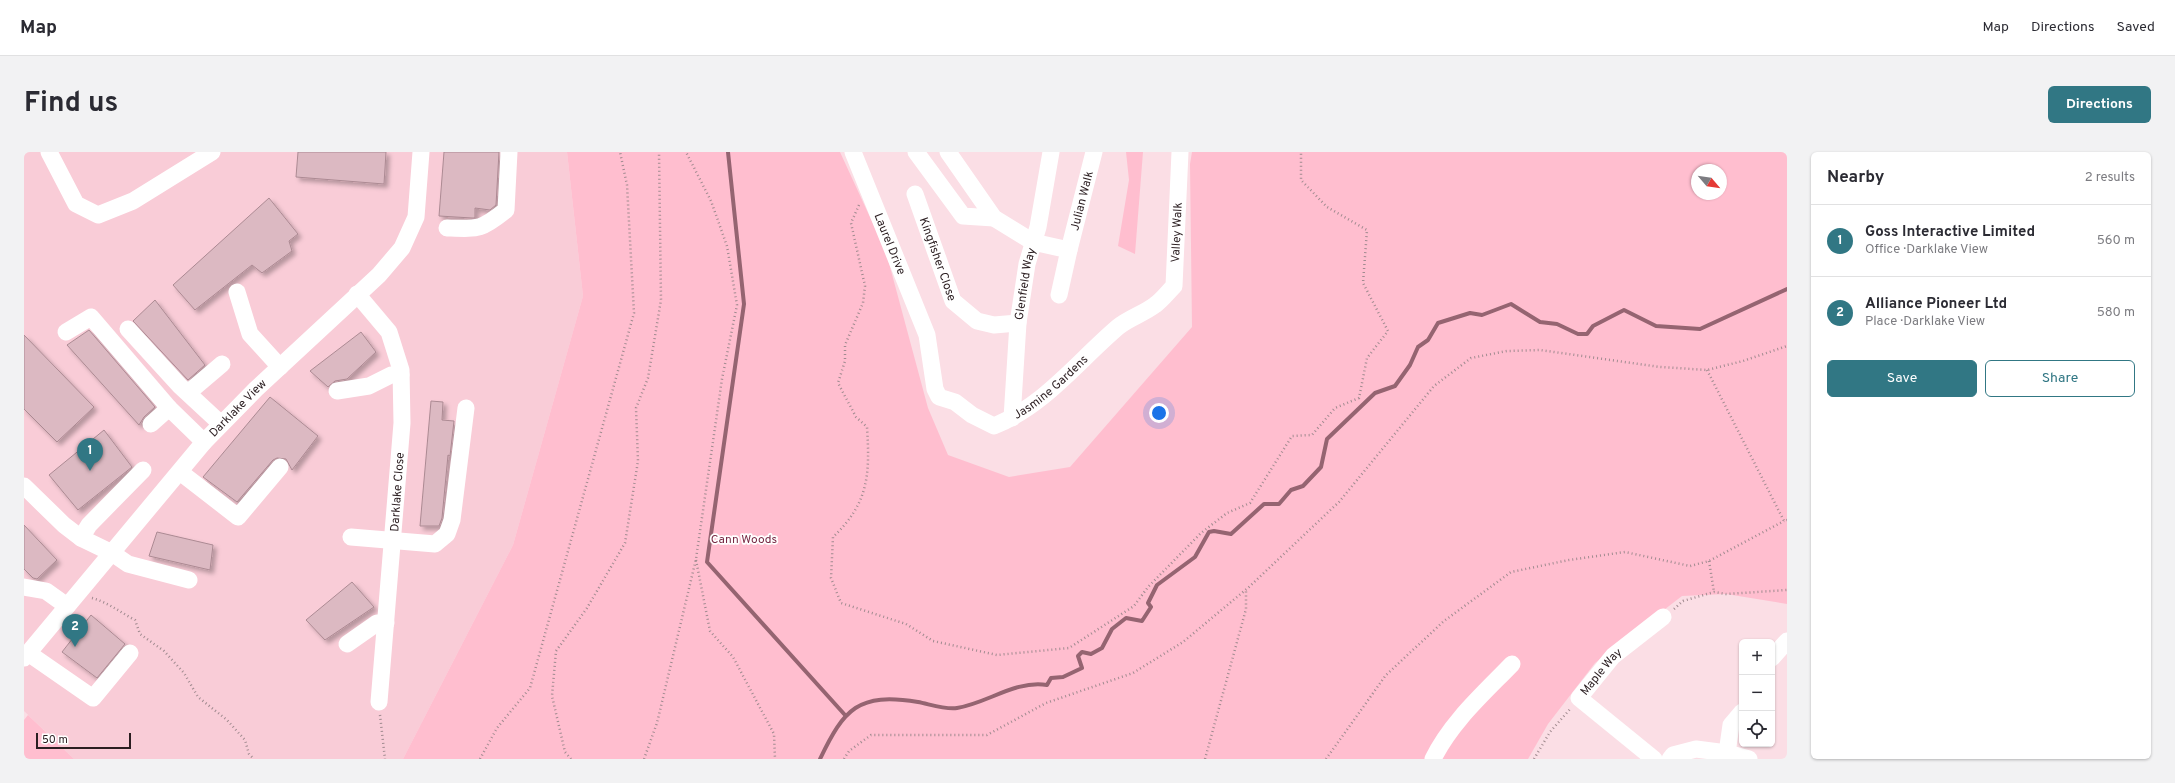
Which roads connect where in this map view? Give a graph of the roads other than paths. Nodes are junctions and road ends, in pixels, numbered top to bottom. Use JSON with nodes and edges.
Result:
{"nodes":[{"id":1,"x":49,"y":152,"type":"edge"},
{"id":2,"x":212,"y":152,"type":"edge"},
{"id":3,"x":421,"y":152,"type":"edge"},
{"id":4,"x":509,"y":152,"type":"edge"},
{"id":5,"x":853,"y":152,"type":"edge"},
{"id":6,"x":916,"y":152,"type":"edge"},
{"id":7,"x":948,"y":152,"type":"edge"},
{"id":8,"x":1051,"y":152,"type":"edge"},
{"id":9,"x":1094,"y":152,"type":"edge"},
{"id":10,"x":1180,"y":152,"type":"edge"},
{"id":11,"x":915,"y":194,"type":"dead end"},
{"id":12,"x":994,"y":218,"type":"junction"},
{"id":13,"x":447,"y":228,"type":"dead end"},
{"id":14,"x":1033,"y":242,"type":"junction"},
{"id":15,"x":1069,"y":250,"type":"junction"},
{"id":16,"x":237,"y":292,"type":"dead end"},
{"id":17,"x":357,"y":294,"type":"junction"},
{"id":18,"x":1058,"y":295,"type":"dead end"},
{"id":19,"x":1154,"y":305,"type":"joint"},
{"id":20,"x":1018,"y":322,"type":"junction"},
{"id":21,"x":128,"y":329,"type":"dead end"},
{"id":22,"x":66,"y":332,"type":"dead end"},
{"id":23,"x":222,"y":364,"type":"dead end"},
{"id":24,"x":280,"y":367,"type":"junction"},
{"id":25,"x":401,"y":375,"type":"junction"},
{"id":26,"x":337,"y":391,"type":"dead end"},
{"id":27,"x":189,"y":392,"type":"junction"},
{"id":28,"x":939,"y":397,"type":"joint"},
{"id":29,"x":168,"y":408,"type":"junction"},
{"id":30,"x":466,"y":408,"type":"dead end"},
{"id":31,"x":1012,"y":418,"type":"junction"},
{"id":32,"x":150,"y":424,"type":"dead end"},
{"id":33,"x":221,"y":424,"type":"junction"},
{"id":34,"x":204,"y":442,"type":"junction"},
{"id":35,"x":280,"y":467,"type":"dead end"},
{"id":36,"x":143,"y":470,"type":"dead end"},
{"id":37,"x":180,"y":472,"type":"junction"},
{"id":38,"x":24,"y":486,"type":"edge"},
{"id":39,"x":352,"y":537,"type":"dead end"},
{"id":40,"x":81,"y":538,"type":"junction"},
{"id":41,"x":393,"y":541,"type":"junction"},
{"id":42,"x":112,"y":553,"type":"junction"},
{"id":43,"x":189,"y":580,"type":"dead end"},
{"id":44,"x":24,"y":587,"type":"edge"},
{"id":45,"x":70,"y":603,"type":"junction"},
{"id":46,"x":1663,"y":617,"type":"road end"},
{"id":47,"x":386,"y":623,"type":"junction"},
{"id":48,"x":1787,"y":641,"type":"edge"},
{"id":49,"x":347,"y":644,"type":"dead end"},
{"id":50,"x":130,"y":653,"type":"dead end"},
{"id":51,"x":26,"y":655,"type":"edge"},
{"id":52,"x":1775,"y":655,"type":"edge"},
{"id":53,"x":1512,"y":664,"type":"dead end"},
{"id":54,"x":379,"y":702,"type":"road end"},
{"id":55,"x":1739,"y":716,"type":"edge"},
{"id":56,"x":1727,"y":753,"type":"junction"},
{"id":57,"x":1433,"y":759,"type":"edge"},
{"id":58,"x":1654,"y":759,"type":"edge"},
{"id":59,"x":1670,"y":759,"type":"edge"},
{"id":60,"x":1749,"y":759,"type":"edge"}],
"edges":[{"from":1,"to":2,"type":"street"},
{"from":3,"to":17,"type":"street","name":"Darklake View"},
{"from":4,"to":13,"type":"street"},
{"from":5,"to":28,"type":"street","name":"Laurel Drive"},
{"from":6,"to":12,"type":"street"},
{"from":7,"to":12,"type":"street"},
{"from":8,"to":14,"type":"street","name":"Glenfield Way"},
{"from":9,"to":15,"type":"street","name":"Julian Walk"},
{"from":10,"to":19,"type":"street","name":"Valley Walk"},
{"from":11,"to":20,"type":"street","name":"Kingfisher Close"},
{"from":12,"to":14,"type":"street"},
{"from":14,"to":15,"type":"street"},
{"from":14,"to":20,"type":"street","name":"Glenfield Way"},
{"from":15,"to":18,"type":"street","name":"Julian Walk"},
{"from":16,"to":24,"type":"street"},
{"from":17,"to":24,"type":"street","name":"Darklake View"},
{"from":17,"to":25,"type":"street","name":"Darklake Close"},
{"from":19,"to":31,"type":"street","name":"Jasmine Gardens"},
{"from":20,"to":31,"type":"street","name":"Glenfield Way"},
{"from":21,"to":27,"type":"street"},
{"from":22,"to":29,"type":"street"},
{"from":23,"to":27,"type":"street"},
{"from":24,"to":33,"type":"street","name":"Darklake View"},
{"from":25,"to":26,"type":"street"},
{"from":25,"to":41,"type":"street","name":"Darklake Close"},
{"from":27,"to":33,"type":"street"},
{"from":28,"to":31,"type":"street","name":"Jasmine Gardens"},
{"from":29,"to":32,"type":"street"},
{"from":29,"to":34,"type":"street"},
{"from":30,"to":41,"type":"street"},
{"from":33,"to":34,"type":"street","name":"Darklake View"},
{"from":34,"to":37,"type":"street","name":"Darklake View"},
{"from":35,"to":37,"type":"street"},
{"from":36,"to":40,"type":"street"},
{"from":37,"to":42,"type":"street","name":"Darklake View"},
{"from":38,"to":40,"type":"street"},
{"from":39,"to":41,"type":"street"},
{"from":40,"to":42,"type":"street"},
{"from":41,"to":47,"type":"street","name":"Darklake Close"},
{"from":42,"to":43,"type":"street"},
{"from":42,"to":45,"type":"street","name":"Darklake View"},
{"from":44,"to":45,"type":"street"},
{"from":45,"to":51,"type":"street","name":"Darklake View"},
{"from":46,"to":58,"type":"street","name":"Maple Way"},
{"from":47,"to":49,"type":"street"},
{"from":47,"to":54,"type":"street","name":"Darklake Close"},
{"from":48,"to":52,"type":"street"},
{"from":50,"to":51,"type":"street"},
{"from":53,"to":57,"type":"street"},
{"from":55,"to":56,"type":"street"},
{"from":56,"to":59,"type":"street"},
{"from":56,"to":60,"type":"street"}]}
